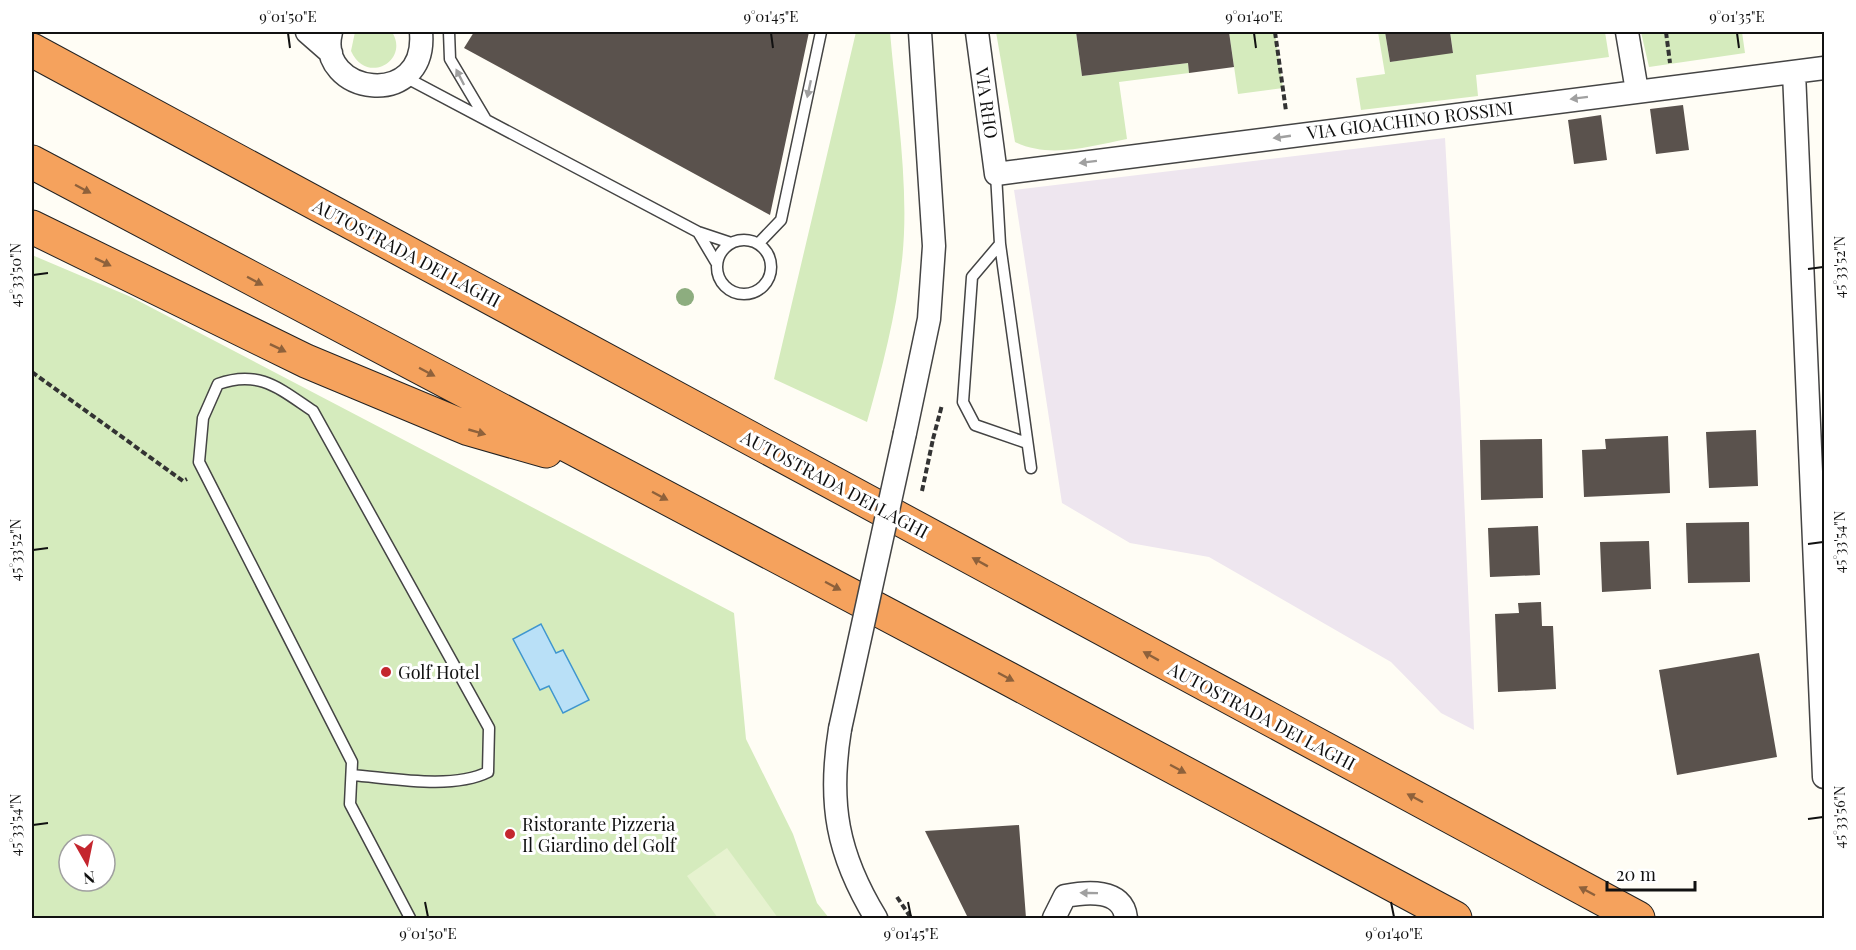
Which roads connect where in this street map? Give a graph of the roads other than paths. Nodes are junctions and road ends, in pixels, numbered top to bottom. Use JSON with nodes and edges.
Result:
{"nodes":[{"id":1,"x":307,"y":32,"type":"edge"},
{"id":2,"x":421,"y":32,"type":"edge"},
{"id":3,"x":450,"y":32,"type":"edge"},
{"id":4,"x":821,"y":32,"type":"edge"},
{"id":5,"x":920,"y":32,"type":"edge"},
{"id":6,"x":977,"y":32,"type":"edge"},
{"id":7,"x":1627,"y":32,"type":"edge"},
{"id":8,"x":331,"y":42,"type":"edge"},
{"id":9,"x":32,"y":50,"type":"edge"},
{"id":10,"x":1824,"y":68,"type":"edge"},
{"id":11,"x":1794,"y":72,"type":"junction"},
{"id":12,"x":405,"y":77,"type":"junction"},
{"id":13,"x":1637,"y":91,"type":"junction"},
{"id":14,"x":485,"y":118,"type":"junction"},
{"id":15,"x":32,"y":162,"type":"edge"},
{"id":16,"x":996,"y":174,"type":"junction"},
{"id":17,"x":32,"y":227,"type":"edge"},
{"id":18,"x":698,"y":232,"type":"junction"},
{"id":19,"x":731,"y":243,"type":"junction"},
{"id":20,"x":758,"y":244,"type":"junction"},
{"id":21,"x":1000,"y":244,"type":"junction"},
{"id":22,"x":717,"y":264,"type":"junction"},
{"id":23,"x":1027,"y":443,"type":"junction"},
{"id":24,"x":1030,"y":468,"type":"dead end"},
{"id":25,"x":609,"y":469,"type":"junction"},
{"id":26,"x":352,"y":775,"type":"junction"},
{"id":27,"x":1824,"y":777,"type":"edge"},
{"id":28,"x":410,"y":918,"type":"edge"},
{"id":29,"x":876,"y":918,"type":"edge"},
{"id":30,"x":1054,"y":918,"type":"edge"},
{"id":31,"x":1126,"y":918,"type":"edge"},
{"id":32,"x":1455,"y":918,"type":"edge"},
{"id":33,"x":1638,"y":918,"type":"edge"}],
"edges":[{"from":1,"to":8,"type":"street"},
{"from":2,"to":12,"type":"street"},
{"from":14,"to":3,"type":"lane","one_way":true},
{"from":4,"to":20,"type":"lane","one_way":true},
{"from":5,"to":29,"type":"street","bridge":true},
{"from":6,"to":16,"type":"street","name":"VIA RHO"},
{"from":7,"to":13,"type":"street"},
{"from":8,"to":12,"type":"street"},
{"from":33,"to":9,"type":"highway","name":"AUTOSTRADA DEI LAGHI","one_way":true},
{"from":10,"to":11,"type":"street","name":"VIA GIOACHINO ROSSINI"},
{"from":11,"to":13,"type":"street","name":"VIA GIOACHINO ROSSINI"},
{"from":11,"to":27,"type":"street"},
{"from":12,"to":14,"type":"lane"},
{"from":13,"to":16,"type":"street","name":"VIA GIOACHINO ROSSINI","one_way":true},
{"from":14,"to":18,"type":"lane"},
{"from":15,"to":25,"type":"highway","one_way":true},
{"from":16,"to":21,"type":"lane"},
{"from":17,"to":25,"type":"highway","one_way":true},
{"from":18,"to":19,"type":"lane"},
{"from":18,"to":22,"type":"lane"},
{"from":19,"to":20,"type":"lane"},
{"from":19,"to":22,"type":"lane"},
{"from":20,"to":22,"type":"lane"},
{"from":21,"to":23,"type":"lane"},
{"from":21,"to":23,"type":"lane"},
{"from":23,"to":24,"type":"lane"},
{"from":25,"to":32,"type":"highway","one_way":true},
{"from":26,"to":26,"type":"lane"},
{"from":26,"to":28,"type":"lane"},
{"from":31,"to":30,"type":"street","one_way":true}]}
